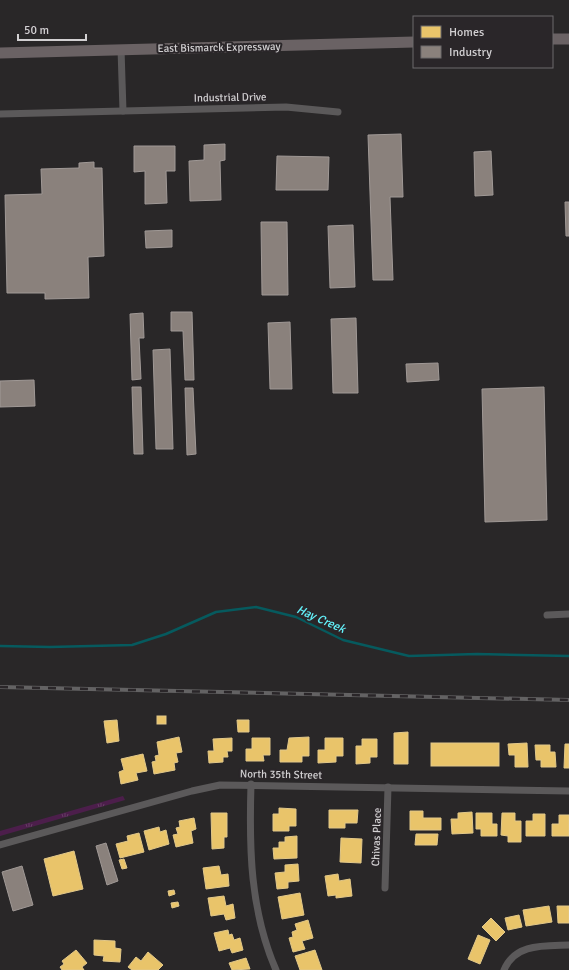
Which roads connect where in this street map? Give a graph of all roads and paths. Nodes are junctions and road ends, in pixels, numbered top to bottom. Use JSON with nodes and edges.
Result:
{"nodes":[{"id":1,"x":553,"y":39,"type":"edge"},
{"id":2,"x":569,"y":39,"type":"edge"},
{"id":3,"x":413,"y":42,"type":"edge"},
{"id":4,"x":121,"y":49,"type":"junction"},
{"id":5,"x":0,"y":53,"type":"edge"},
{"id":6,"x":122,"y":111,"type":"junction"},
{"id":7,"x":338,"y":112,"type":"dead end"},
{"id":8,"x":0,"y":114,"type":"edge"},
{"id":9,"x":569,"y":614,"type":"edge"},
{"id":10,"x":547,"y":615,"type":"dead end"},
{"id":11,"x":251,"y":784,"type":"junction"},
{"id":12,"x":388,"y":787,"type":"junction"},
{"id":13,"x":569,"y":791,"type":"edge"},
{"id":14,"x":0,"y":845,"type":"edge"},
{"id":15,"x":385,"y":888,"type":"dead end"},
{"id":16,"x":569,"y":945,"type":"edge"},
{"id":17,"x":276,"y":970,"type":"edge"},
{"id":18,"x":504,"y":970,"type":"edge"}],
"edges":[{"from":1,"to":2,"type":"main road"},
{"from":3,"to":4,"type":"main road","name":"East Bismarck Expressway"},
{"from":4,"to":5,"type":"main road","name":"East Bismarck Expressway"},
{"from":4,"to":6,"type":"street"},
{"from":6,"to":7,"type":"street","name":"Industrial Drive"},
{"from":6,"to":8,"type":"street","name":"Industrial Drive"},
{"from":9,"to":10,"type":"street"},
{"from":11,"to":12,"type":"street","name":"North 35th Street"},
{"from":11,"to":14,"type":"street","name":"North 35th Street"},
{"from":11,"to":17,"type":"street"},
{"from":12,"to":13,"type":"street","name":"North 35th Street"},
{"from":12,"to":15,"type":"street","name":"Chivas Place"},
{"from":16,"to":18,"type":"street"}]}
